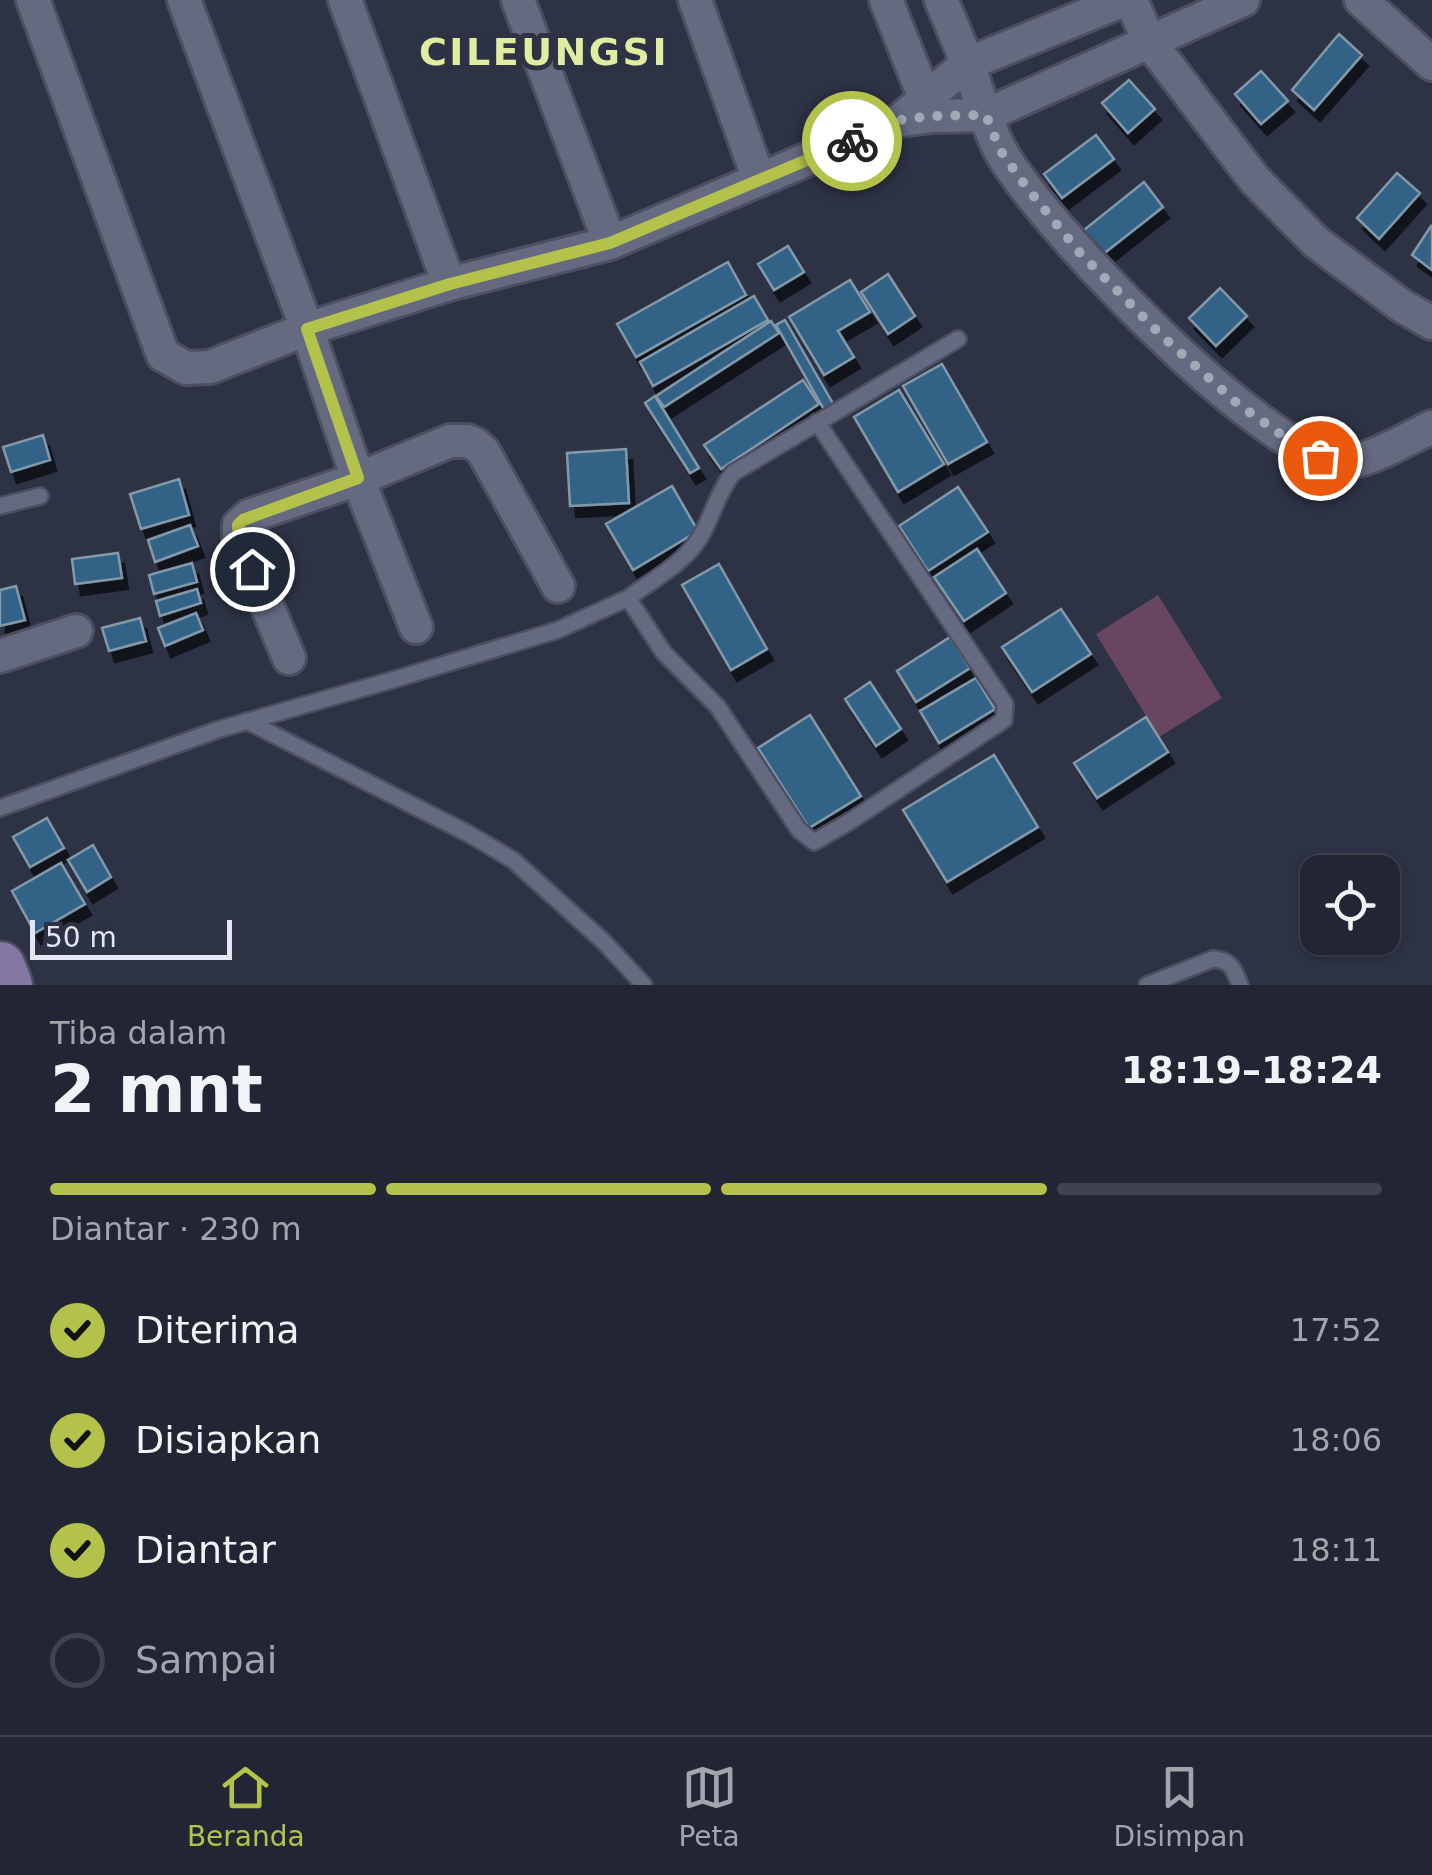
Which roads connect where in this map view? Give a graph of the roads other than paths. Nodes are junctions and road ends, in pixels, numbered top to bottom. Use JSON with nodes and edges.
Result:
{"nodes":[{"id":1,"x":32,"y":0,"type":"edge"},
{"id":2,"x":184,"y":0,"type":"edge"},
{"id":3,"x":346,"y":0,"type":"edge"},
{"id":4,"x":518,"y":0,"type":"edge"},
{"id":5,"x":695,"y":0,"type":"edge"},
{"id":6,"x":886,"y":0,"type":"edge"},
{"id":7,"x":941,"y":0,"type":"edge"},
{"id":8,"x":1128,"y":0,"type":"edge"},
{"id":9,"x":1243,"y":0,"type":"edge"},
{"id":10,"x":1361,"y":0,"type":"edge"},
{"id":11,"x":1149,"y":42,"type":"junction"},
{"id":12,"x":967,"y":64,"type":"junction"},
{"id":13,"x":1432,"y":64,"type":"edge"},
{"id":14,"x":919,"y":112,"type":"junction"},
{"id":15,"x":986,"y":115,"type":"junction"},
{"id":16,"x":759,"y":180,"type":"junction"},
{"id":17,"x":610,"y":243,"type":"junction"},
{"id":18,"x":450,"y":284,"type":"junction"},
{"id":19,"x":1432,"y":323,"type":"edge"},
{"id":20,"x":307,"y":329,"type":"junction"},
{"id":21,"x":958,"y":338,"type":"dead end"},
{"id":22,"x":817,"y":422,"type":"junction"},
{"id":23,"x":1432,"y":427,"type":"edge"},
{"id":24,"x":358,"y":478,"type":"junction"},
{"id":25,"x":40,"y":496,"type":"dead end"},
{"id":26,"x":0,"y":506,"type":"edge"},
{"id":27,"x":558,"y":586,"type":"dead end"},
{"id":28,"x":628,"y":598,"type":"junction"},
{"id":29,"x":416,"y":627,"type":"dead end"},
{"id":30,"x":76,"y":631,"type":"dead end"},
{"id":31,"x":0,"y":656,"type":"edge"},
{"id":32,"x":289,"y":658,"type":"dead end"},
{"id":33,"x":248,"y":720,"type":"junction"},
{"id":34,"x":0,"y":808,"type":"edge"},
{"id":35,"x":0,"y":967,"type":"edge"},
{"id":36,"x":6,"y":985,"type":"edge"},
{"id":37,"x":644,"y":985,"type":"edge"},
{"id":38,"x":1147,"y":985,"type":"edge"},
{"id":39,"x":1240,"y":985,"type":"edge"}],
"edges":[{"from":1,"to":20,"type":"street"},
{"from":2,"to":20,"type":"street"},
{"from":3,"to":18,"type":"street"},
{"from":4,"to":17,"type":"street"},
{"from":5,"to":16,"type":"street"},
{"from":6,"to":14,"type":"street"},
{"from":7,"to":12,"type":"street"},
{"from":8,"to":11,"type":"street"},
{"from":8,"to":12,"type":"street"},
{"from":9,"to":11,"type":"street"},
{"from":10,"to":13,"type":"street"},
{"from":11,"to":15,"type":"street"},
{"from":11,"to":19,"type":"street"},
{"from":12,"to":14,"type":"street"},
{"from":12,"to":15,"type":"street"},
{"from":14,"to":15,"type":"street"},
{"from":14,"to":16,"type":"street"},
{"from":15,"to":23,"type":"street"},
{"from":16,"to":17,"type":"street"},
{"from":17,"to":18,"type":"street"},
{"from":18,"to":20,"type":"street"},
{"from":20,"to":24,"type":"street"},
{"from":21,"to":22,"type":"lane"},
{"from":22,"to":28,"type":"lane"},
{"from":22,"to":28,"type":"lane"},
{"from":24,"to":27,"type":"street"},
{"from":24,"to":29,"type":"street"},
{"from":24,"to":32,"type":"street"},
{"from":25,"to":26,"type":"lane"},
{"from":28,"to":33,"type":"lane"},
{"from":30,"to":31,"type":"street"},
{"from":33,"to":34,"type":"lane"},
{"from":33,"to":37,"type":"lane"},
{"from":35,"to":36,"type":"main road"},
{"from":38,"to":39,"type":"lane"}]}
